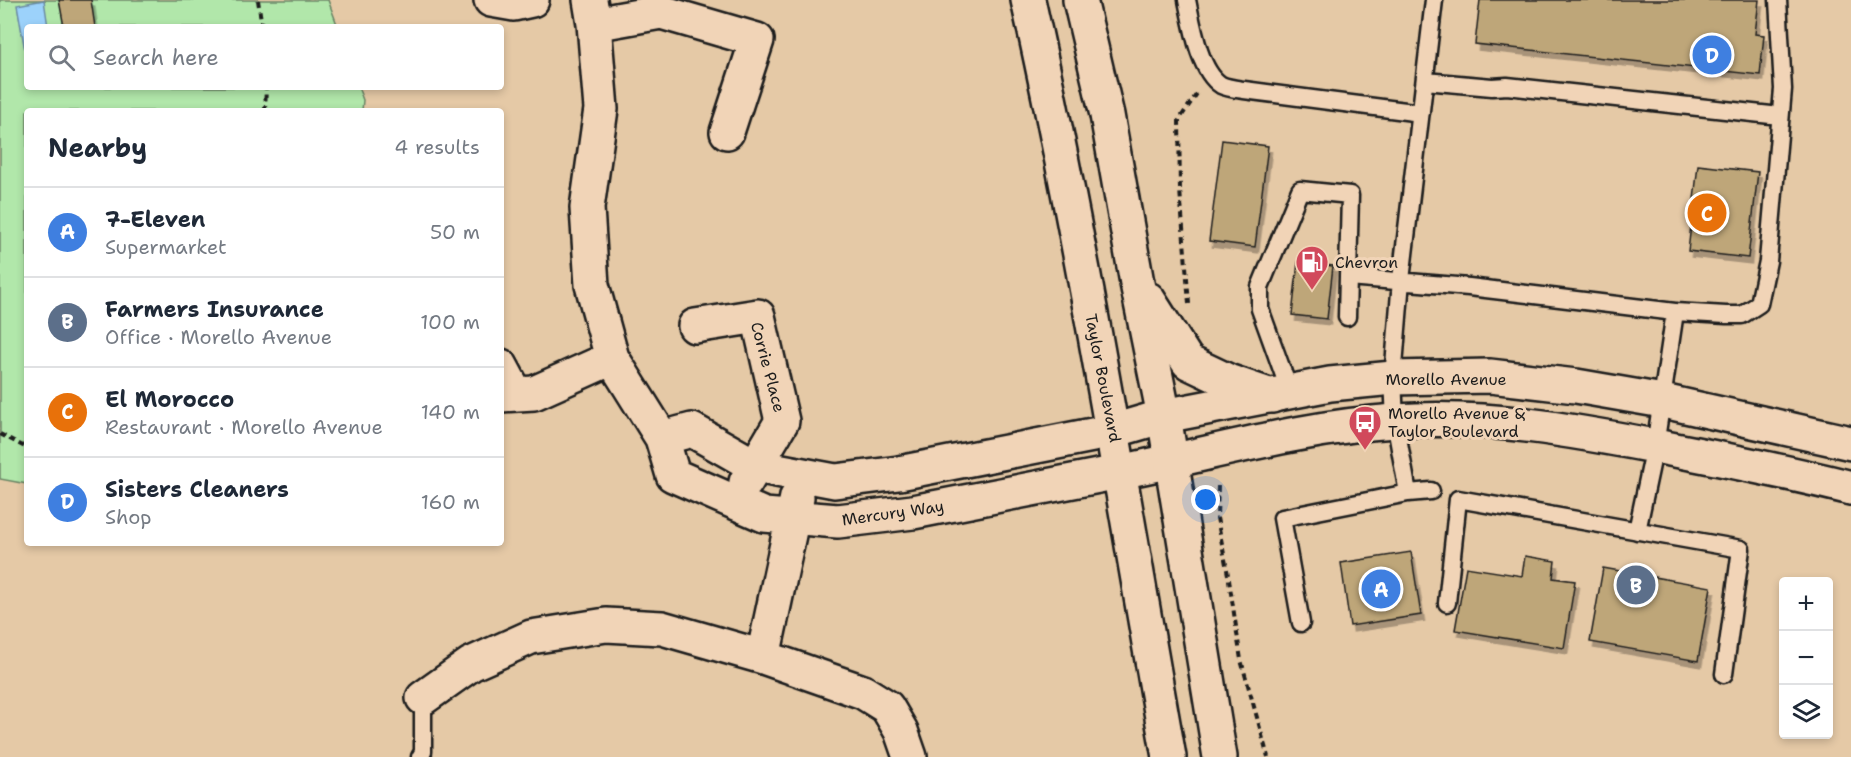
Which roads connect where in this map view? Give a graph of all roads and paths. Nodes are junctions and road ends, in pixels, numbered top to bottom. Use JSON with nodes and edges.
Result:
{"nodes":[{"id":1,"x":258,"y":0,"type":"edge"},
{"id":2,"x":491,"y":0,"type":"edge"},
{"id":3,"x":532,"y":0,"type":"edge"},
{"id":4,"x":1028,"y":0,"type":"edge"},
{"id":5,"x":1080,"y":0,"type":"edge"},
{"id":6,"x":1187,"y":0,"type":"edge"},
{"id":7,"x":1434,"y":0,"type":"edge"},
{"id":8,"x":1778,"y":0,"type":"edge"},
{"id":9,"x":592,"y":12,"type":"edge"},
{"id":10,"x":262,"y":24,"type":"edge"},
{"id":11,"x":1210,"y":75,"type":"junction"},
{"id":12,"x":1425,"y":81,"type":"junction"},
{"id":13,"x":266,"y":90,"type":"edge"},
{"id":14,"x":265,"y":108,"type":"edge"},
{"id":15,"x":1421,"y":113,"type":"junction"},
{"id":16,"x":1780,"y":116,"type":"junction"},
{"id":17,"x":727,"y":132,"type":"dead end"},
{"id":18,"x":1348,"y":277,"type":"junction"},
{"id":19,"x":1401,"y":280,"type":"junction"},
{"id":20,"x":1137,"y":283,"type":"junction"},
{"id":21,"x":1675,"y":312,"type":"junction"},
{"id":22,"x":1191,"y":314,"type":"dead end"},
{"id":23,"x":1347,"y":317,"type":"dead end"},
{"id":24,"x":695,"y":326,"type":"dead end"},
{"id":25,"x":612,"y":358,"type":"junction"},
{"id":26,"x":504,"y":377,"type":"edge"},
{"id":27,"x":1393,"y":378,"type":"junction"},
{"id":28,"x":1281,"y":394,"type":"junction"},
{"id":29,"x":509,"y":395,"type":"edge"},
{"id":30,"x":1663,"y":401,"type":"junction"},
{"id":31,"x":1164,"y":416,"type":"junction"},
{"id":32,"x":1395,"y":421,"type":"junction"},
{"id":33,"x":1113,"y":431,"type":"junction"},
{"id":34,"x":0,"y":434,"type":"edge"},
{"id":35,"x":662,"y":438,"type":"junction"},
{"id":36,"x":1851,"y":443,"type":"edge"},
{"id":37,"x":24,"y":446,"type":"edge"},
{"id":38,"x":1655,"y":446,"type":"junction"},
{"id":39,"x":1172,"y":461,"type":"junction"},
{"id":40,"x":754,"y":466,"type":"junction"},
{"id":41,"x":1119,"y":472,"type":"junction"},
{"id":42,"x":800,"y":475,"type":"junction"},
{"id":43,"x":1218,"y":486,"type":"dead end"},
{"id":44,"x":1851,"y":488,"type":"edge"},
{"id":45,"x":1431,"y":491,"type":"dead end"},
{"id":46,"x":1408,"y":493,"type":"junction"},
{"id":47,"x":737,"y":503,"type":"junction"},
{"id":48,"x":793,"y":518,"type":"junction"},
{"id":49,"x":1637,"y":531,"type":"junction"},
{"id":50,"x":1447,"y":603,"type":"dead end"},
{"id":51,"x":1301,"y":623,"type":"dead end"},
{"id":52,"x":763,"y":657,"type":"junction"},
{"id":53,"x":1724,"y":674,"type":"dead end"},
{"id":54,"x":423,"y":698,"type":"joint"},
{"id":55,"x":420,"y":757,"type":"edge"},
{"id":56,"x":910,"y":757,"type":"edge"},
{"id":57,"x":1169,"y":757,"type":"edge"},
{"id":58,"x":1220,"y":757,"type":"edge"},
{"id":59,"x":1268,"y":757,"type":"edge"}],
"edges":[{"from":1,"to":10,"type":"path"},
{"from":2,"to":3,"type":"street"},
{"from":4,"to":33,"type":"street","name":"Taylor Boulevard"},
{"from":5,"to":20,"type":"street"},
{"from":6,"to":11,"type":"lane"},
{"from":7,"to":12,"type":"lane"},
{"from":8,"to":16,"type":"lane"},
{"from":9,"to":17,"type":"street"},
{"from":9,"to":25,"type":"street","name":"Mercury Way"},
{"from":11,"to":15,"type":"lane"},
{"from":11,"to":22,"type":"path"},
{"from":12,"to":15,"type":"lane"},
{"from":12,"to":16,"type":"lane"},
{"from":13,"to":14,"type":"path"},
{"from":15,"to":19,"type":"lane"},
{"from":16,"to":21,"type":"lane"},
{"from":18,"to":19,"type":"lane"},
{"from":18,"to":23,"type":"lane"},
{"from":18,"to":28,"type":"lane"},
{"from":19,"to":21,"type":"lane"},
{"from":19,"to":27,"type":"lane"},
{"from":20,"to":28,"type":"street"},
{"from":20,"to":31,"type":"street"},
{"from":21,"to":30,"type":"lane"},
{"from":24,"to":40,"type":"street","name":"Corrie Place"},
{"from":25,"to":29,"type":"street"},
{"from":25,"to":35,"type":"street","name":"Mercury Way"},
{"from":26,"to":29,"type":"street"},
{"from":27,"to":28,"type":"street","name":"Morello Avenue"},
{"from":27,"to":30,"type":"street","name":"Morello Avenue"},
{"from":27,"to":32,"type":"lane"},
{"from":28,"to":31,"type":"street","name":"Morello Avenue"},
{"from":30,"to":36,"type":"street","name":"Morello Avenue"},
{"from":30,"to":38,"type":"lane"},
{"from":31,"to":33,"type":"street","name":"Morello Avenue"},
{"from":31,"to":39,"type":"street"},
{"from":32,"to":38,"type":"street"},
{"from":32,"to":39,"type":"street"},
{"from":32,"to":46,"type":"lane"},
{"from":33,"to":41,"type":"street","name":"Taylor Boulevard"},
{"from":33,"to":42,"type":"street"},
{"from":34,"to":37,"type":"path"},
{"from":35,"to":40,"type":"street"},
{"from":35,"to":47,"type":"street","name":"Mercury Way"},
{"from":38,"to":44,"type":"street"},
{"from":38,"to":49,"type":"lane"},
{"from":39,"to":41,"type":"street"},
{"from":39,"to":58,"type":"street"},
{"from":40,"to":42,"type":"street"},
{"from":40,"to":47,"type":"street","name":"Corrie Place"},
{"from":41,"to":48,"type":"street","name":"Mercury Way"},
{"from":41,"to":57,"type":"street","name":"Taylor Boulevard"},
{"from":42,"to":48,"type":"street"},
{"from":43,"to":59,"type":"path"},
{"from":45,"to":46,"type":"lane"},
{"from":46,"to":51,"type":"lane"},
{"from":47,"to":48,"type":"street","name":"Mercury Way"},
{"from":48,"to":52,"type":"street"},
{"from":49,"to":50,"type":"lane"},
{"from":49,"to":53,"type":"lane"},
{"from":52,"to":54,"type":"street"},
{"from":52,"to":56,"type":"street"},
{"from":54,"to":55,"type":"lane"}]}
